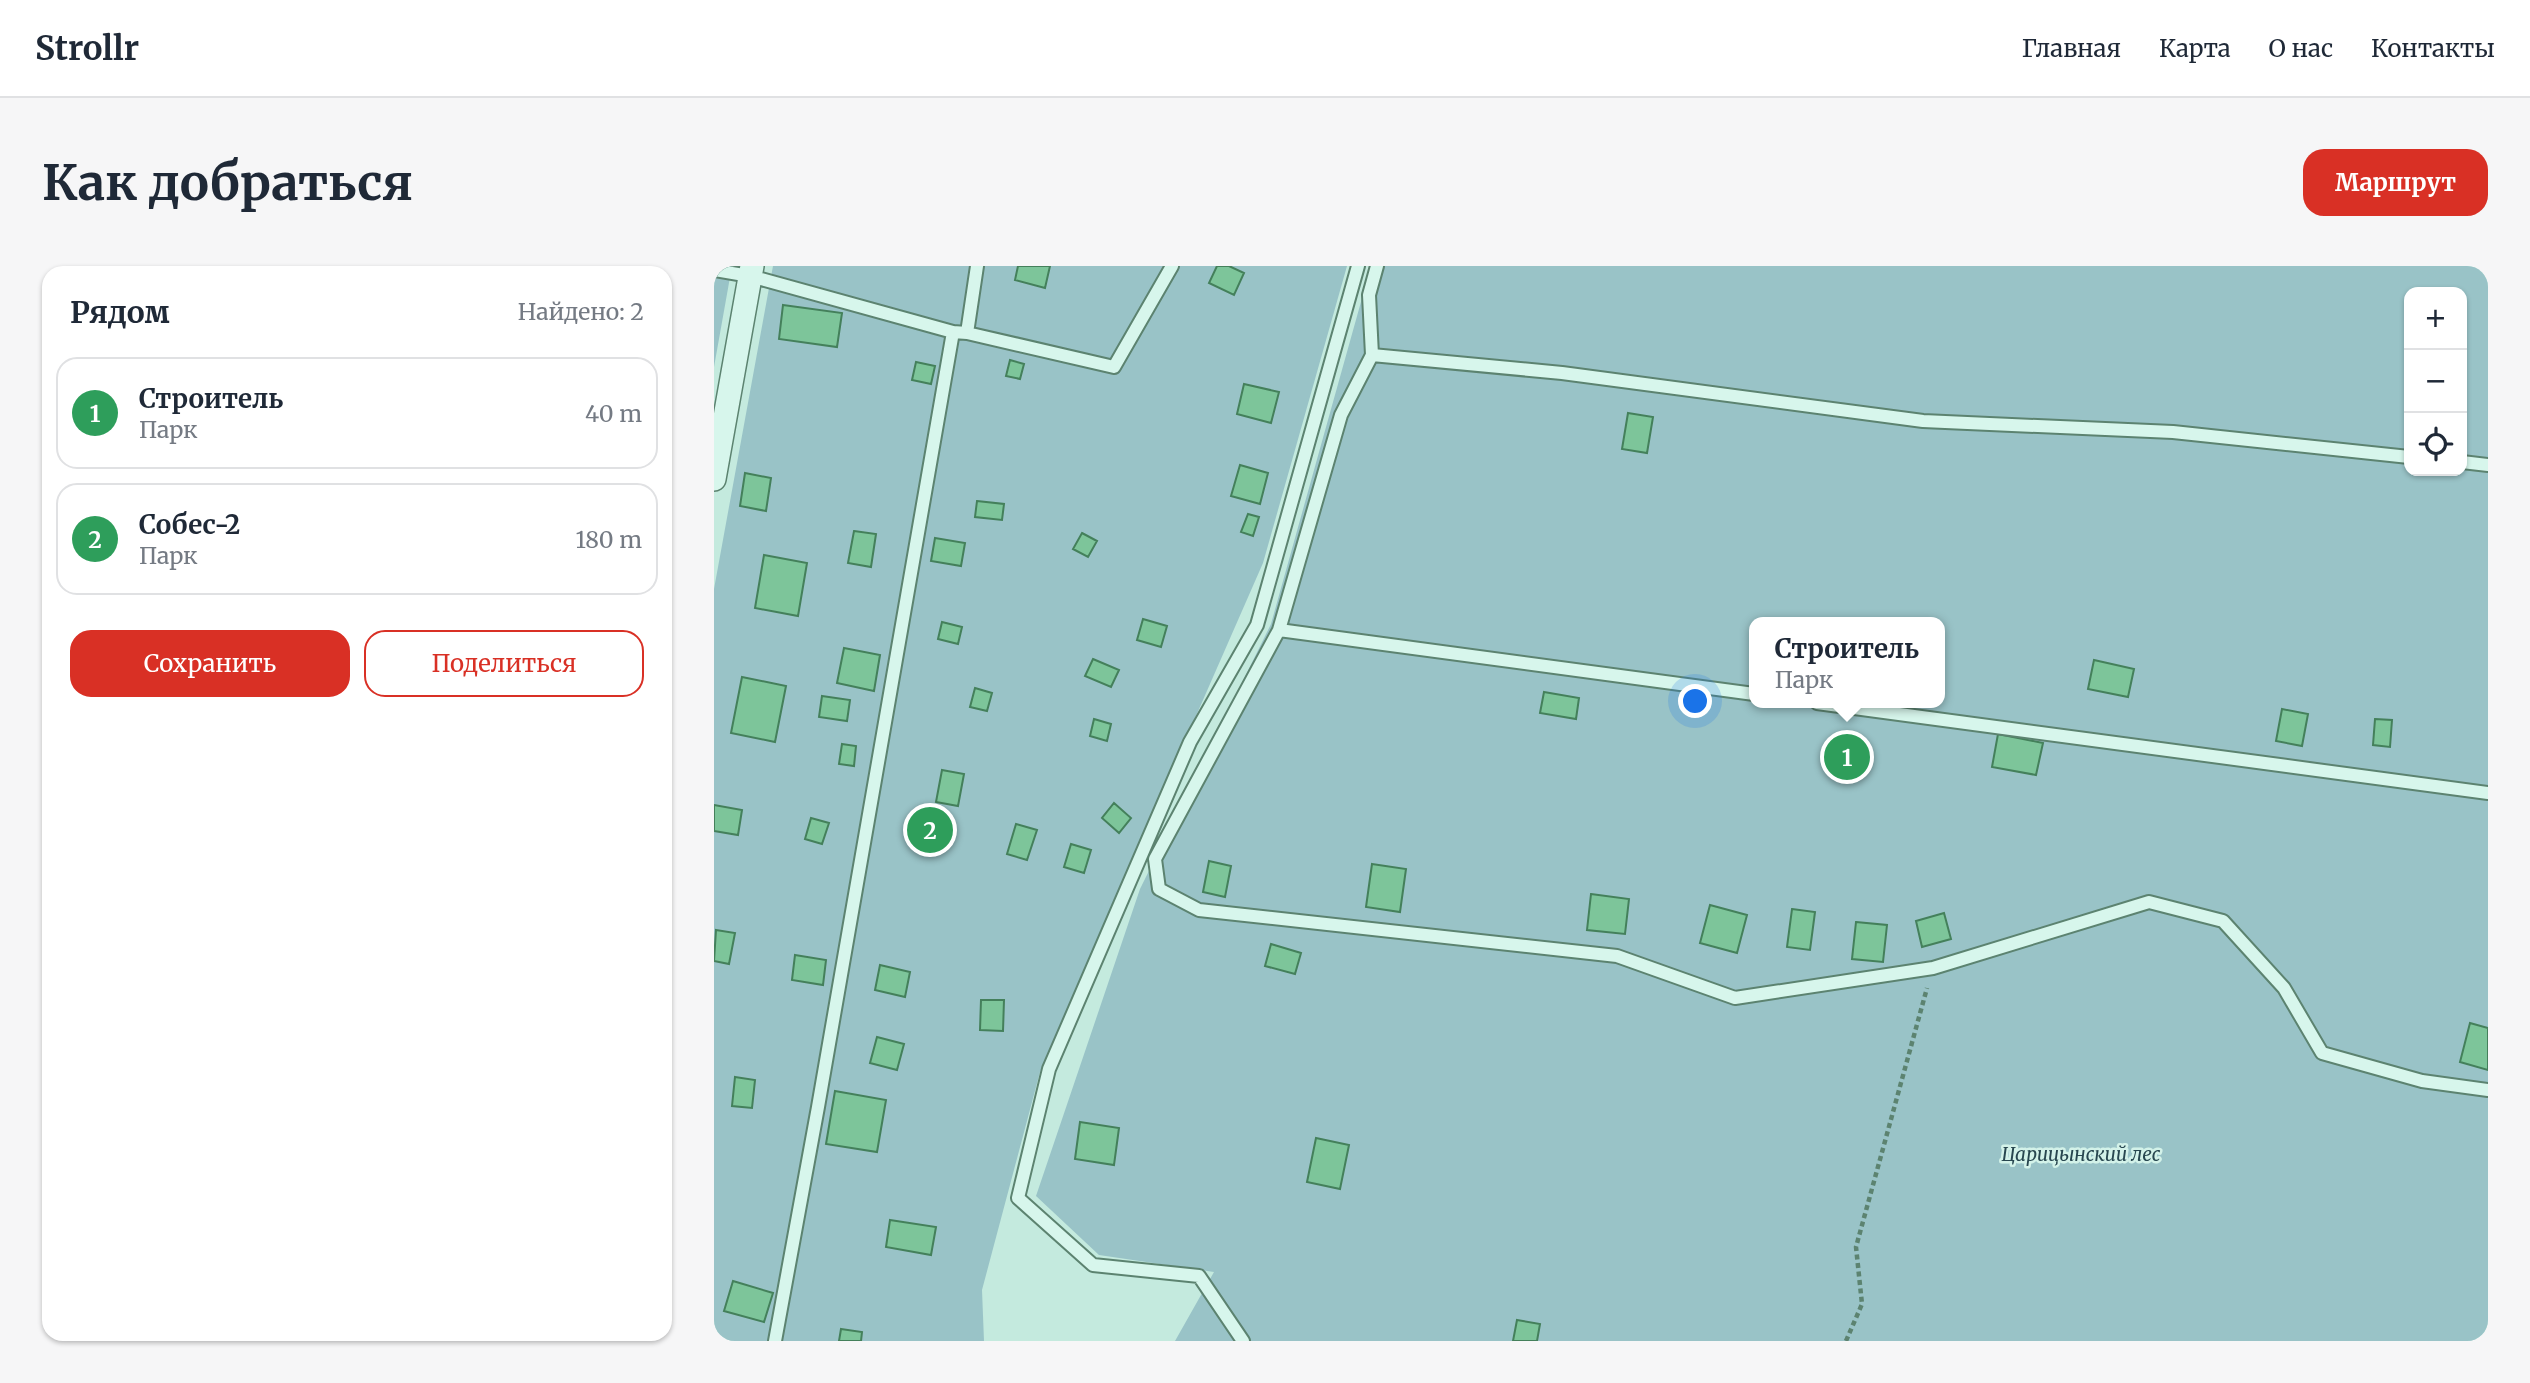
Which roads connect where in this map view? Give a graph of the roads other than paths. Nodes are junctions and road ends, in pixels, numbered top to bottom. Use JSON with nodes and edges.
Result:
{"nodes":[{"id":1,"x":977,"y":266,"type":"edge"},
{"id":2,"x":1172,"y":266,"type":"edge"},
{"id":3,"x":1358,"y":266,"type":"edge"},
{"id":4,"x":1377,"y":266,"type":"edge"},
{"id":5,"x":714,"y":270,"type":"edge"},
{"id":6,"x":751,"y":271,"type":"edge"},
{"id":7,"x":953,"y":332,"type":"junction"},
{"id":8,"x":967,"y":333,"type":"junction"},
{"id":9,"x":1372,"y":355,"type":"junction"},
{"id":10,"x":2404,"y":456,"type":"edge"},
{"id":11,"x":2467,"y":463,"type":"edge"},
{"id":12,"x":2488,"y":465,"type":"edge"},
{"id":13,"x":714,"y":479,"type":"edge"},
{"id":14,"x":1279,"y":630,"type":"junction"},
{"id":15,"x":1749,"y":693,"type":"edge"},
{"id":16,"x":1854,"y":708,"type":"edge"},
{"id":17,"x":2488,"y":793,"type":"edge"},
{"id":18,"x":2488,"y":1090,"type":"edge"},
{"id":19,"x":775,"y":1341,"type":"edge"},
{"id":20,"x":1243,"y":1341,"type":"edge"}],
"edges":[{"from":1,"to":8,"type":"lane"},
{"from":2,"to":8,"type":"lane"},
{"from":3,"to":20,"type":"lane"},
{"from":4,"to":9,"type":"lane"},
{"from":5,"to":6,"type":"lane"},
{"from":6,"to":7,"type":"lane"},
{"from":6,"to":13,"type":"street"},
{"from":7,"to":8,"type":"lane"},
{"from":7,"to":19,"type":"lane"},
{"from":9,"to":10,"type":"lane"},
{"from":9,"to":14,"type":"lane"},
{"from":11,"to":12,"type":"lane"},
{"from":14,"to":15,"type":"lane"},
{"from":14,"to":18,"type":"lane"},
{"from":16,"to":17,"type":"lane"}]}
